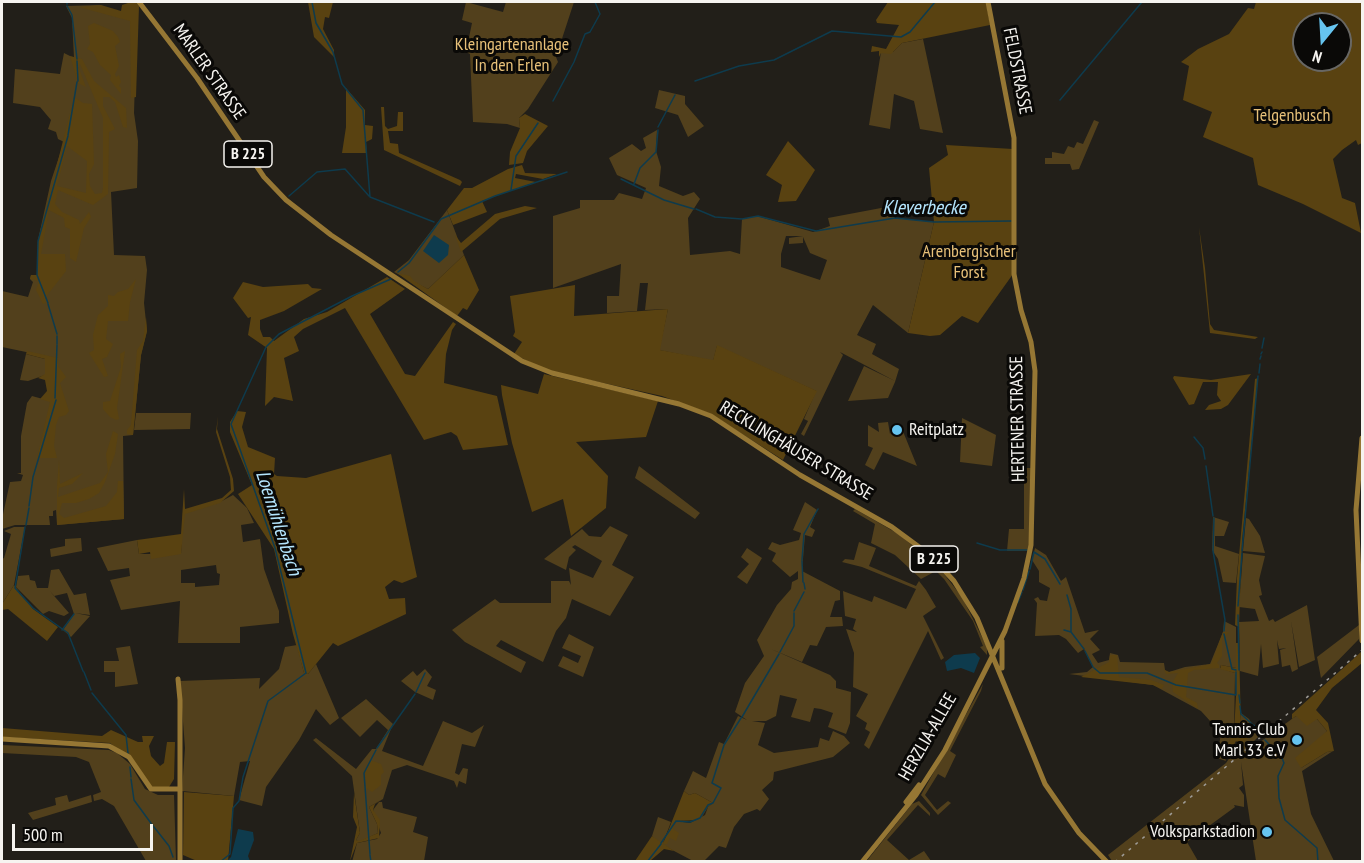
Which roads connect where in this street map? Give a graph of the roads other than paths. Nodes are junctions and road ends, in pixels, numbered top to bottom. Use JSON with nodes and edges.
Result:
{"nodes":[{"id":1,"x":139,"y":2,"type":"edge"},
{"id":2,"x":988,"y":2,"type":"edge"},
{"id":3,"x":1014,"y":147,"type":"joint"},
{"id":4,"x":390,"y":273,"type":"joint"},
{"id":5,"x":1362,"y":438,"type":"edge"},
{"id":6,"x":1009,"y":617,"type":"junction"},
{"id":7,"x":1005,"y":631,"type":"junction"},
{"id":8,"x":985,"y":634,"type":"junction"},
{"id":9,"x":999,"y":636,"type":"junction"},
{"id":10,"x":1362,"y":640,"type":"edge"},
{"id":11,"x":993,"y":653,"type":"junction"},
{"id":12,"x":987,"y":668,"type":"junction"},
{"id":13,"x":1001,"y":670,"type":"junction"},
{"id":14,"x":179,"y":736,"type":"junction"},
{"id":15,"x":2,"y":739,"type":"edge"},
{"id":16,"x":178,"y":748,"type":"junction"},
{"id":17,"x":175,"y":789,"type":"junction"},
{"id":18,"x":178,"y":861,"type":"edge"},
{"id":19,"x":860,"y":861,"type":"edge"},
{"id":20,"x":1107,"y":861,"type":"edge"}],
"edges":[{"from":1,"to":4,"type":"main road","name":"MARLER STRASSE","number":"B 225"},
{"from":2,"to":3,"type":"main road","name":"FELDSTRASSE"},
{"from":3,"to":6,"type":"main road","name":"HERTENER STRASSE"},
{"from":4,"to":8,"type":"main road","name":"RECKLINGHÄUSER STRASSE","number":"B 225"},
{"from":5,"to":10,"type":"main road"},
{"from":6,"to":7,"type":"main road","name":"HERTENER STRASSE"},
{"from":6,"to":9,"type":"main road","name":"HERTENER STRASSE"},
{"from":7,"to":11,"type":"main road","name":"HERTENER STRASSE"},
{"from":7,"to":13,"type":"main road"},
{"from":8,"to":9,"type":"main road"},
{"from":8,"to":11,"type":"main road","name":"RECKLINGHÄUSER STRASSE","number":"B 225"},
{"from":9,"to":11,"type":"main road","name":"HERTENER STRASSE"},
{"from":11,"to":12,"type":"main road","name":"HERZLIA-ALLEE"},
{"from":11,"to":13,"type":"main road","name":"RECKLINGHÄUSER STRASSE","number":"B 225"},
{"from":11,"to":19,"type":"main road","name":"HERZLIA-ALLEE"},
{"from":12,"to":13,"type":"main road"},
{"from":12,"to":19,"type":"main road","name":"HERZLIA-ALLEE"},
{"from":13,"to":20,"type":"main road","name":"RECKLINGHÄUSER STRASSE","number":"B 225"},
{"from":14,"to":14,"type":"main road"},
{"from":14,"to":16,"type":"main road"},
{"from":15,"to":17,"type":"main road"},
{"from":16,"to":17,"type":"main road"},
{"from":16,"to":17,"type":"main road"},
{"from":17,"to":18,"type":"main road"}]}
